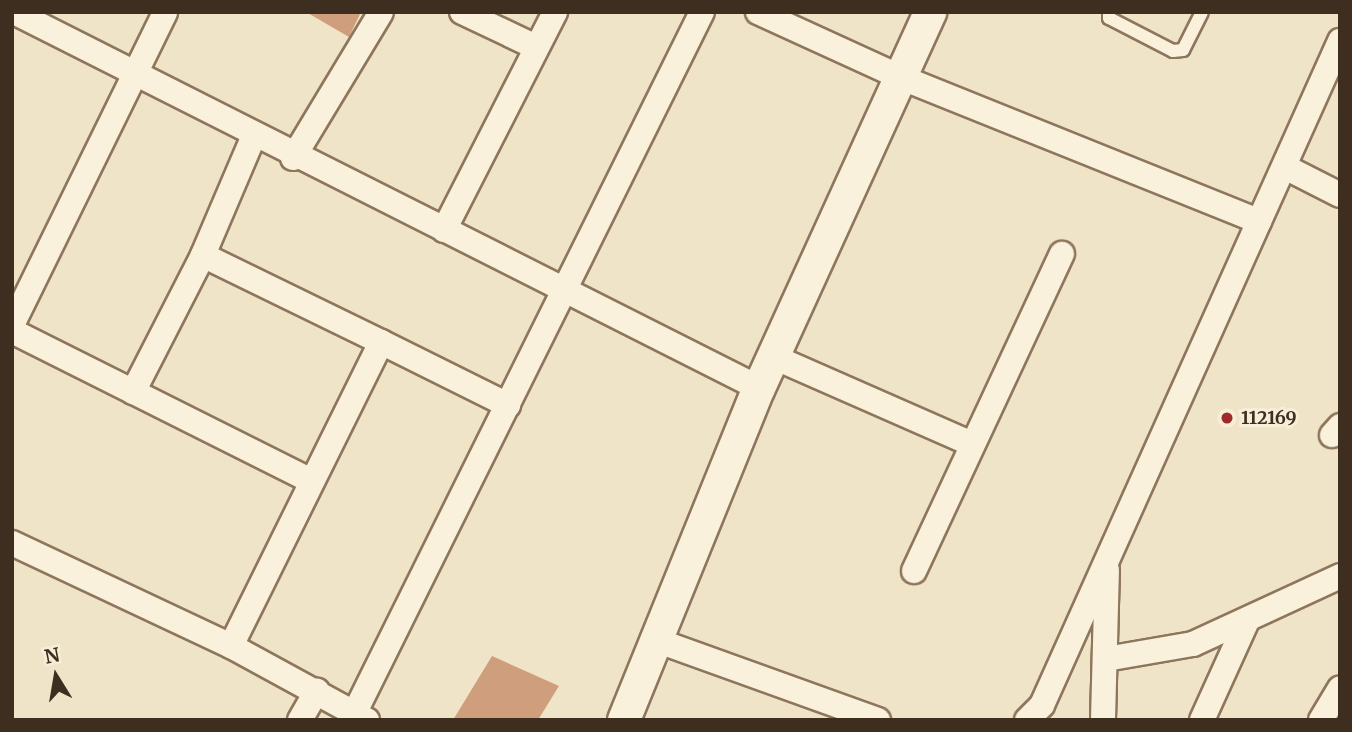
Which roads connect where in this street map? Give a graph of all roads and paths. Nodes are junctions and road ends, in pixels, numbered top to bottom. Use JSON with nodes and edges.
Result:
{"nodes":[{"id":1,"x":14,"y":12,"type":"edge"},
{"id":2,"x":165,"y":12,"type":"edge"},
{"id":3,"x":381,"y":12,"type":"edge"},
{"id":4,"x":462,"y":12,"type":"edge"},
{"id":5,"x":555,"y":12,"type":"edge"},
{"id":6,"x":702,"y":12,"type":"edge"},
{"id":7,"x":758,"y":12,"type":"edge"},
{"id":8,"x":930,"y":12,"type":"edge"},
{"id":9,"x":1110,"y":12,"type":"edge"},
{"id":10,"x":1202,"y":12,"type":"edge"},
{"id":11,"x":536,"y":47,"type":"junction"},
{"id":12,"x":1338,"y":49,"type":"edge"},
{"id":13,"x":134,"y":74,"type":"junction"},
{"id":14,"x":900,"y":77,"type":"junction"},
{"id":15,"x":253,"y":138,"type":"junction"},
{"id":16,"x":293,"y":158,"type":"junction"},
{"id":17,"x":1287,"y":168,"type":"junction"},
{"id":18,"x":1340,"y":195,"type":"edge"},
{"id":19,"x":1259,"y":221,"type":"junction"},
{"id":20,"x":444,"y":230,"type":"junction"},
{"id":21,"x":1062,"y":254,"type":"dead end"},
{"id":22,"x":203,"y":255,"type":"junction"},
{"id":23,"x":565,"y":289,"type":"junction"},
{"id":24,"x":12,"y":325,"type":"edge"},
{"id":25,"x":12,"y":331,"type":"edge"},
{"id":26,"x":381,"y":342,"type":"junction"},
{"id":27,"x":774,"y":357,"type":"junction"},
{"id":28,"x":759,"y":388,"type":"junction"},
{"id":29,"x":133,"y":392,"type":"junction"},
{"id":30,"x":508,"y":405,"type":"junction"},
{"id":31,"x":972,"y":444,"type":"junction"},
{"id":32,"x":309,"y":480,"type":"junction"},
{"id":33,"x":12,"y":544,"type":"edge"},
{"id":34,"x":1107,"y":558,"type":"junction"},
{"id":35,"x":914,"y":571,"type":"dead end"},
{"id":36,"x":1340,"y":576,"type":"edge"},
{"id":37,"x":1247,"y":621,"type":"junction"},
{"id":38,"x":653,"y":639,"type":"junction"},
{"id":39,"x":231,"y":646,"type":"junction"},
{"id":40,"x":1106,"y":659,"type":"junction"},
{"id":41,"x":317,"y":690,"type":"junction"},
{"id":42,"x":1036,"y":715,"type":"edge"},
{"id":43,"x":361,"y":716,"type":"edge"},
{"id":44,"x":300,"y":720,"type":"edge"},
{"id":45,"x":624,"y":720,"type":"edge"},
{"id":46,"x":878,"y":720,"type":"edge"},
{"id":47,"x":1103,"y":720,"type":"edge"},
{"id":48,"x":1202,"y":720,"type":"edge"}],
"edges":[{"from":1,"to":13,"type":"street"},
{"from":2,"to":13,"type":"street"},
{"from":3,"to":16,"type":"street"},
{"from":4,"to":11,"type":"street"},
{"from":5,"to":11,"type":"street"},
{"from":6,"to":23,"type":"street"},
{"from":7,"to":14,"type":"street"},
{"from":8,"to":14,"type":"street"},
{"from":9,"to":10,"type":"lane"},
{"from":11,"to":20,"type":"street"},
{"from":12,"to":17,"type":"street"},
{"from":13,"to":15,"type":"street"},
{"from":13,"to":24,"type":"street"},
{"from":14,"to":19,"type":"street"},
{"from":14,"to":27,"type":"street"},
{"from":15,"to":16,"type":"street"},
{"from":15,"to":22,"type":"street"},
{"from":16,"to":20,"type":"street"},
{"from":17,"to":18,"type":"street"},
{"from":17,"to":19,"type":"street"},
{"from":19,"to":34,"type":"street"},
{"from":20,"to":23,"type":"street"},
{"from":21,"to":31,"type":"street"},
{"from":22,"to":26,"type":"street"},
{"from":22,"to":29,"type":"street"},
{"from":23,"to":28,"type":"street"},
{"from":23,"to":30,"type":"street"},
{"from":25,"to":29,"type":"street"},
{"from":26,"to":30,"type":"street"},
{"from":26,"to":32,"type":"street"},
{"from":27,"to":28,"type":"street"},
{"from":27,"to":31,"type":"street"},
{"from":28,"to":38,"type":"street"},
{"from":29,"to":32,"type":"street"},
{"from":30,"to":43,"type":"street"},
{"from":31,"to":35,"type":"street"},
{"from":32,"to":39,"type":"street"},
{"from":33,"to":39,"type":"street"},
{"from":34,"to":40,"type":"street"},
{"from":34,"to":42,"type":"street"},
{"from":36,"to":37,"type":"street"},
{"from":37,"to":40,"type":"street"},
{"from":37,"to":48,"type":"street"},
{"from":38,"to":45,"type":"street"},
{"from":38,"to":46,"type":"street"},
{"from":39,"to":41,"type":"street"},
{"from":40,"to":47,"type":"street"},
{"from":41,"to":43,"type":"street"},
{"from":41,"to":44,"type":"street"}]}
